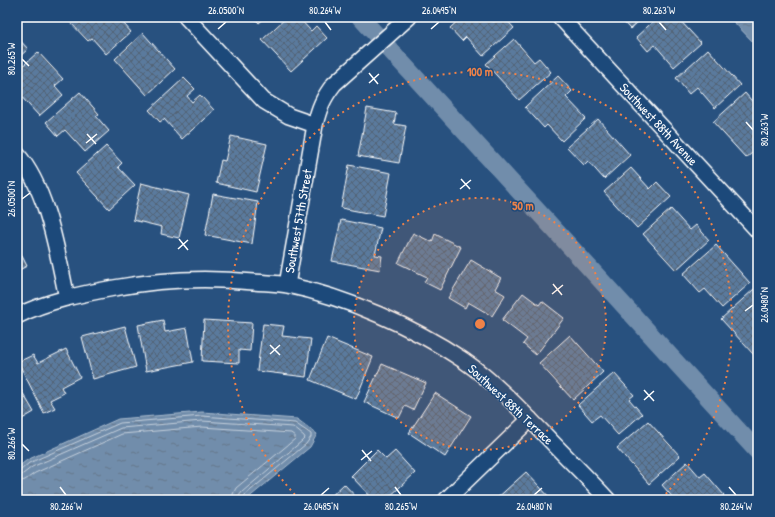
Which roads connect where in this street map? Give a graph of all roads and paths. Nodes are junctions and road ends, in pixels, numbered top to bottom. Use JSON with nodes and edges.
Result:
{"nodes":[{"id":1,"x":186,"y":17,"type":"edge"},
{"id":2,"x":409,"y":17,"type":"edge"},
{"id":3,"x":560,"y":17,"type":"edge"},
{"id":4,"x":315,"y":125,"type":"junction"},
{"id":5,"x":17,"y":154,"type":"edge"},
{"id":6,"x":758,"y":232,"type":"edge"},
{"id":7,"x":287,"y":285,"type":"junction"},
{"id":8,"x":67,"y":298,"type":"junction"},
{"id":9,"x":17,"y":316,"type":"edge"},
{"id":10,"x":530,"y":419,"type":"junction"},
{"id":11,"x":446,"y":500,"type":"edge"},
{"id":12,"x":608,"y":500,"type":"edge"}],
"edges":[{"from":1,"to":4,"type":"street"},
{"from":2,"to":4,"type":"street","name":"Southwest 57th Street"},
{"from":3,"to":6,"type":"street","name":"Southwest 88th Avenue"},
{"from":4,"to":7,"type":"street","name":"Southwest 57th Street"},
{"from":5,"to":8,"type":"street"},
{"from":7,"to":8,"type":"street","name":"Southwest 57th Street"},
{"from":7,"to":10,"type":"street","name":"Southwest 88th Terrace"},
{"from":8,"to":9,"type":"street","name":"Southwest 57th Street"},
{"from":10,"to":11,"type":"street"},
{"from":10,"to":12,"type":"street","name":"Southwest 88th Terrace"}]}
